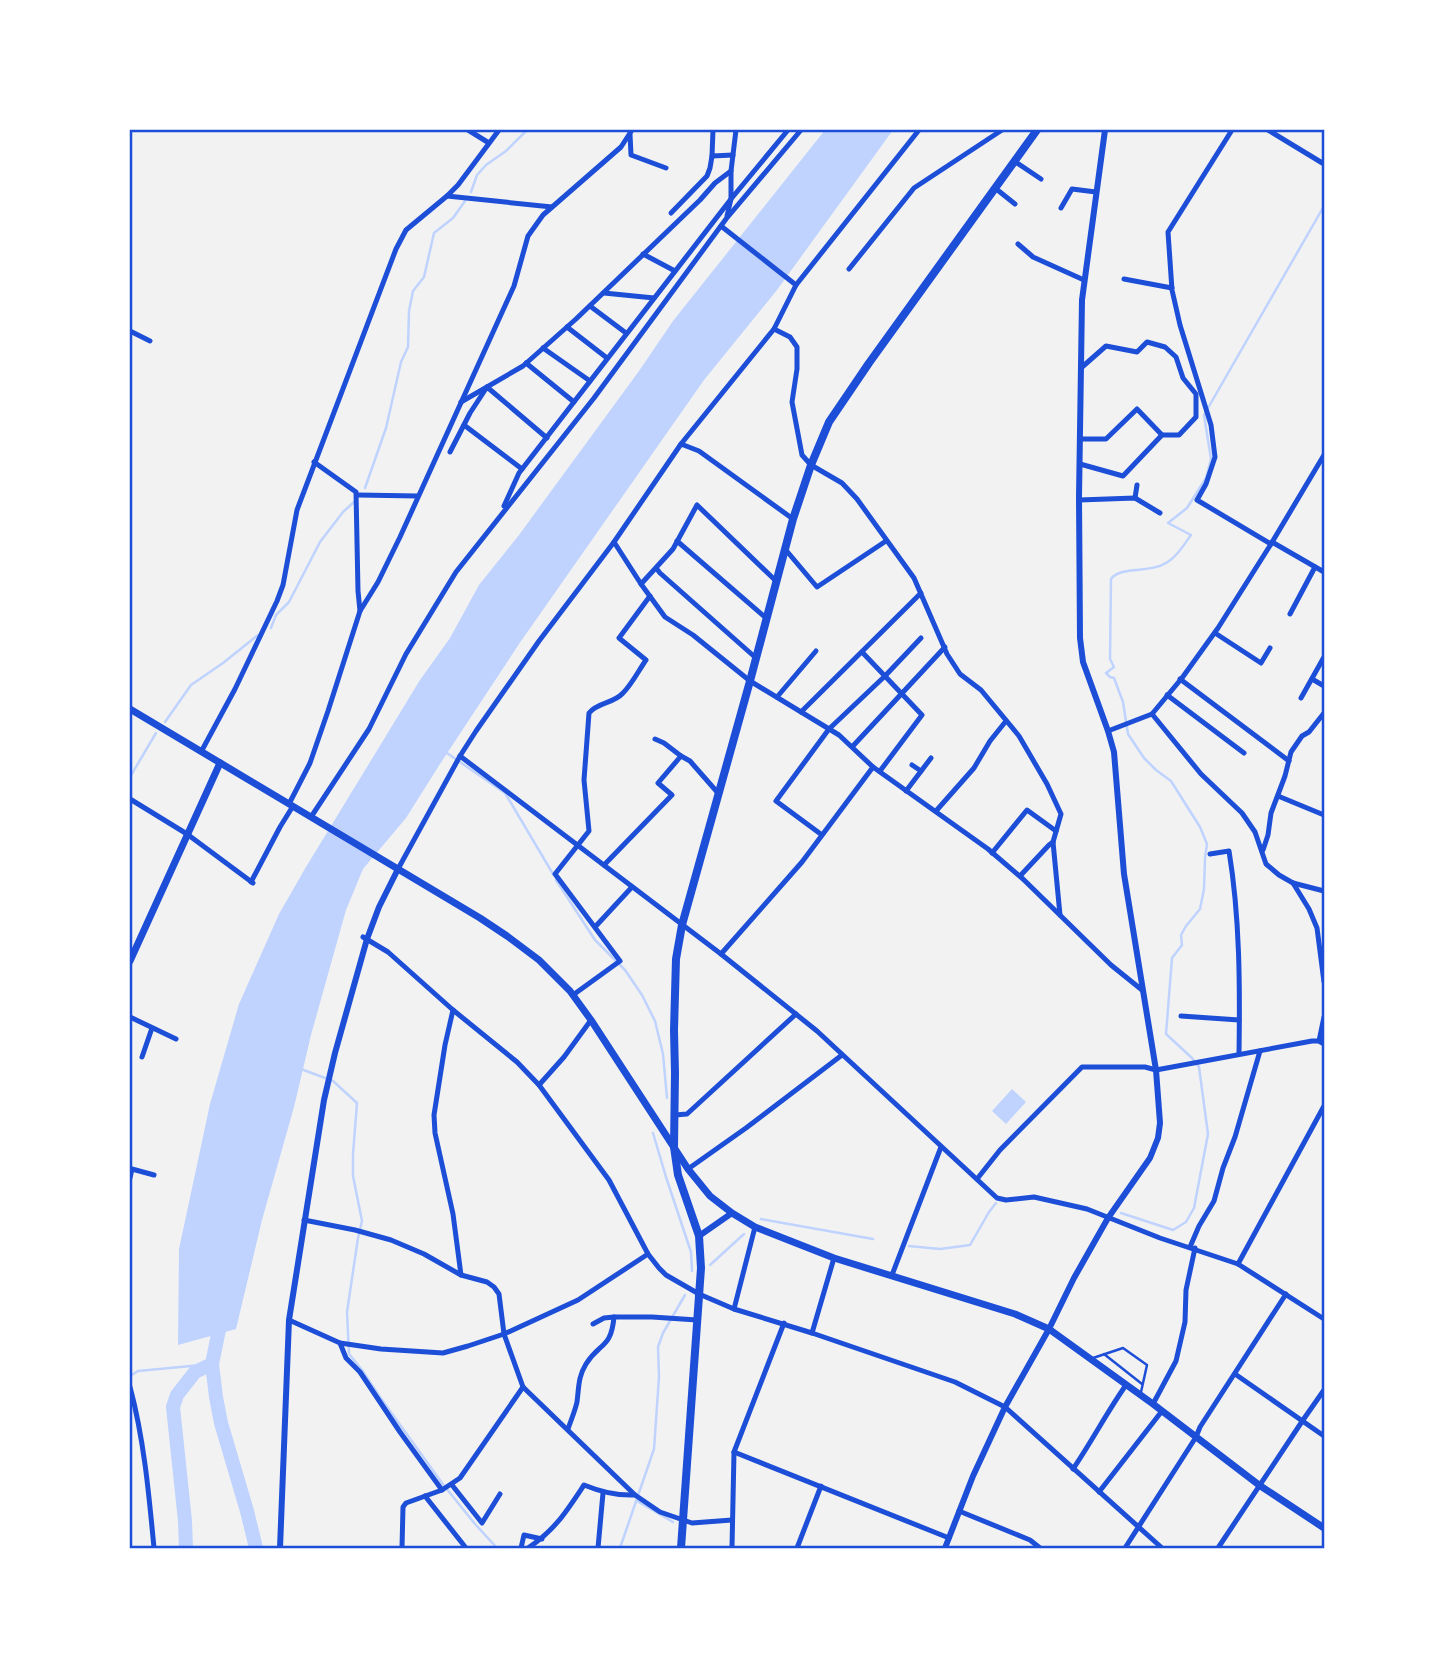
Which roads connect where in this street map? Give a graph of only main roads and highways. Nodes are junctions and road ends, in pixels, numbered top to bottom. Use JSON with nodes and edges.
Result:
{"nodes":[{"id":1,"x":1037,"y":130,"type":"edge"},
{"id":2,"x":130,"y":709,"type":"edge"},
{"id":3,"x":220,"y":763,"type":"junction"},
{"id":4,"x":130,"y":956,"type":"edge"},
{"id":5,"x":674,"y":1147,"type":"junction"},
{"id":6,"x":1325,"y":1528,"type":"edge"},
{"id":7,"x":681,"y":1549,"type":"edge"}],
"edges":[{"from":1,"to":5,"type":"highway"},
{"from":2,"to":3,"type":"main road"},
{"from":3,"to":4,"type":"main road"},
{"from":3,"to":5,"type":"main road"},
{"from":5,"to":6,"type":"main road"},
{"from":5,"to":7,"type":"highway"}]}
